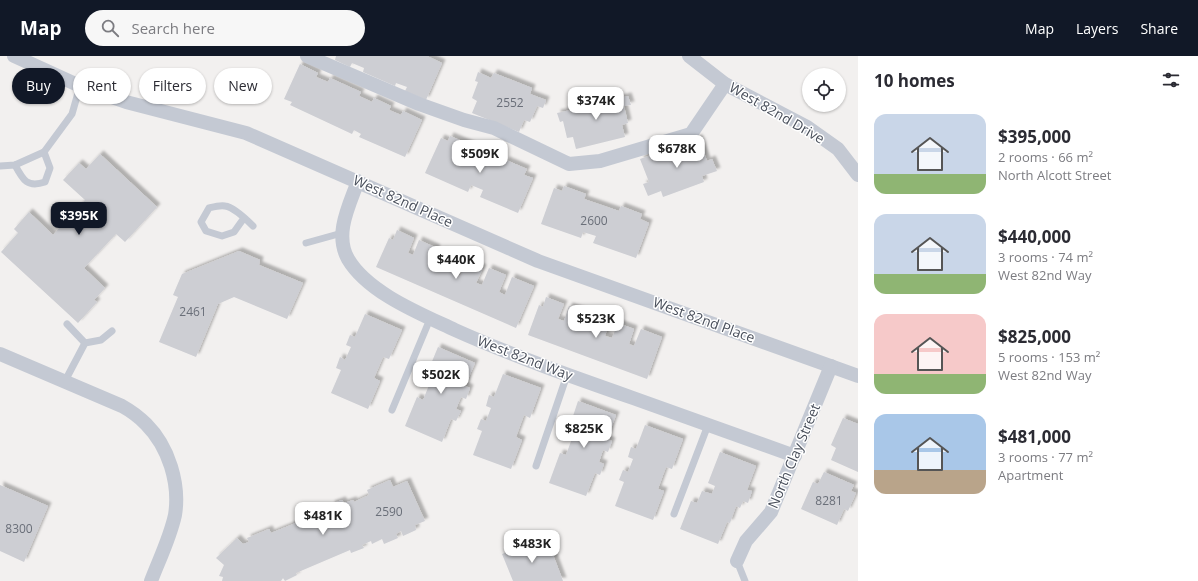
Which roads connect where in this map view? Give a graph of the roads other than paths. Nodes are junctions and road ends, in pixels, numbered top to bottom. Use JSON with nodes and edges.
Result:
{"nodes":[{"id":1,"x":14,"y":56,"type":"edge"},
{"id":2,"x":307,"y":56,"type":"edge"},
{"id":3,"x":689,"y":56,"type":"edge"},
{"id":4,"x":73,"y":83,"type":"edge"},
{"id":5,"x":725,"y":84,"type":"junction"},
{"id":6,"x":131,"y":103,"type":"edge"},
{"id":7,"x":75,"y":104,"type":"edge"},
{"id":8,"x":44,"y":152,"type":"junction"},
{"id":9,"x":15,"y":165,"type":"junction"},
{"id":10,"x":0,"y":166,"type":"edge"},
{"id":11,"x":858,"y":175,"type":"edge"},
{"id":12,"x":358,"y":181,"type":"junction"},
{"id":13,"x":244,"y":218,"type":"junction"},
{"id":14,"x":254,"y":226,"type":"dead end"},
{"id":15,"x":342,"y":233,"type":"junction"},
{"id":16,"x":306,"y":243,"type":"dead end"},
{"id":17,"x":430,"y":319,"type":"junction"},
{"id":18,"x":67,"y":324,"type":"dead end"},
{"id":19,"x":112,"y":331,"type":"dead end"},
{"id":20,"x":85,"y":342,"type":"junction"},
{"id":21,"x":0,"y":354,"type":"edge"},
{"id":22,"x":831,"y":366,"type":"junction"},
{"id":23,"x":567,"y":375,"type":"junction"},
{"id":24,"x":858,"y":376,"type":"edge"},
{"id":25,"x":65,"y":381,"type":"junction"},
{"id":26,"x":392,"y":410,"type":"dead end"},
{"id":27,"x":708,"y":425,"type":"junction"},
{"id":28,"x":795,"y":456,"type":"junction"},
{"id":29,"x":536,"y":466,"type":"dead end"},
{"id":30,"x":674,"y":514,"type":"dead end"},
{"id":31,"x":737,"y":560,"type":"joint"},
{"id":32,"x":151,"y":581,"type":"edge"},
{"id":33,"x":745,"y":581,"type":"edge"}],
"edges":[{"from":1,"to":4,"type":"street","name":"West 82nd Place"},
{"from":2,"to":5,"type":"street"},
{"from":3,"to":5,"type":"street","name":"West 82nd Drive"},
{"from":5,"to":11,"type":"street","name":"West 82nd Drive"},
{"from":6,"to":12,"type":"street","name":"West 82nd Place"},
{"from":7,"to":8,"type":"lane"},
{"from":8,"to":9,"type":"lane"},
{"from":8,"to":9,"type":"lane"},
{"from":9,"to":10,"type":"lane"},
{"from":12,"to":15,"type":"street","name":"West 82nd Way"},
{"from":12,"to":22,"type":"street","name":"West 82nd Place"},
{"from":13,"to":13,"type":"lane"},
{"from":13,"to":14,"type":"lane"},
{"from":15,"to":16,"type":"lane"},
{"from":15,"to":17,"type":"street","name":"West 82nd Way"},
{"from":17,"to":23,"type":"street","name":"West 82nd Way"},
{"from":17,"to":26,"type":"lane"},
{"from":18,"to":20,"type":"lane"},
{"from":19,"to":20,"type":"lane"},
{"from":20,"to":25,"type":"lane"},
{"from":21,"to":25,"type":"street"},
{"from":22,"to":24,"type":"street","name":"West 82nd Place"},
{"from":22,"to":28,"type":"street","name":"North Clay Street"},
{"from":23,"to":27,"type":"street","name":"West 82nd Way"},
{"from":23,"to":29,"type":"lane"},
{"from":25,"to":32,"type":"street"},
{"from":27,"to":28,"type":"street","name":"West 82nd Way"},
{"from":27,"to":30,"type":"lane"},
{"from":28,"to":31,"type":"street","name":"North Clay Street"},
{"from":31,"to":33,"type":"lane"}]}
